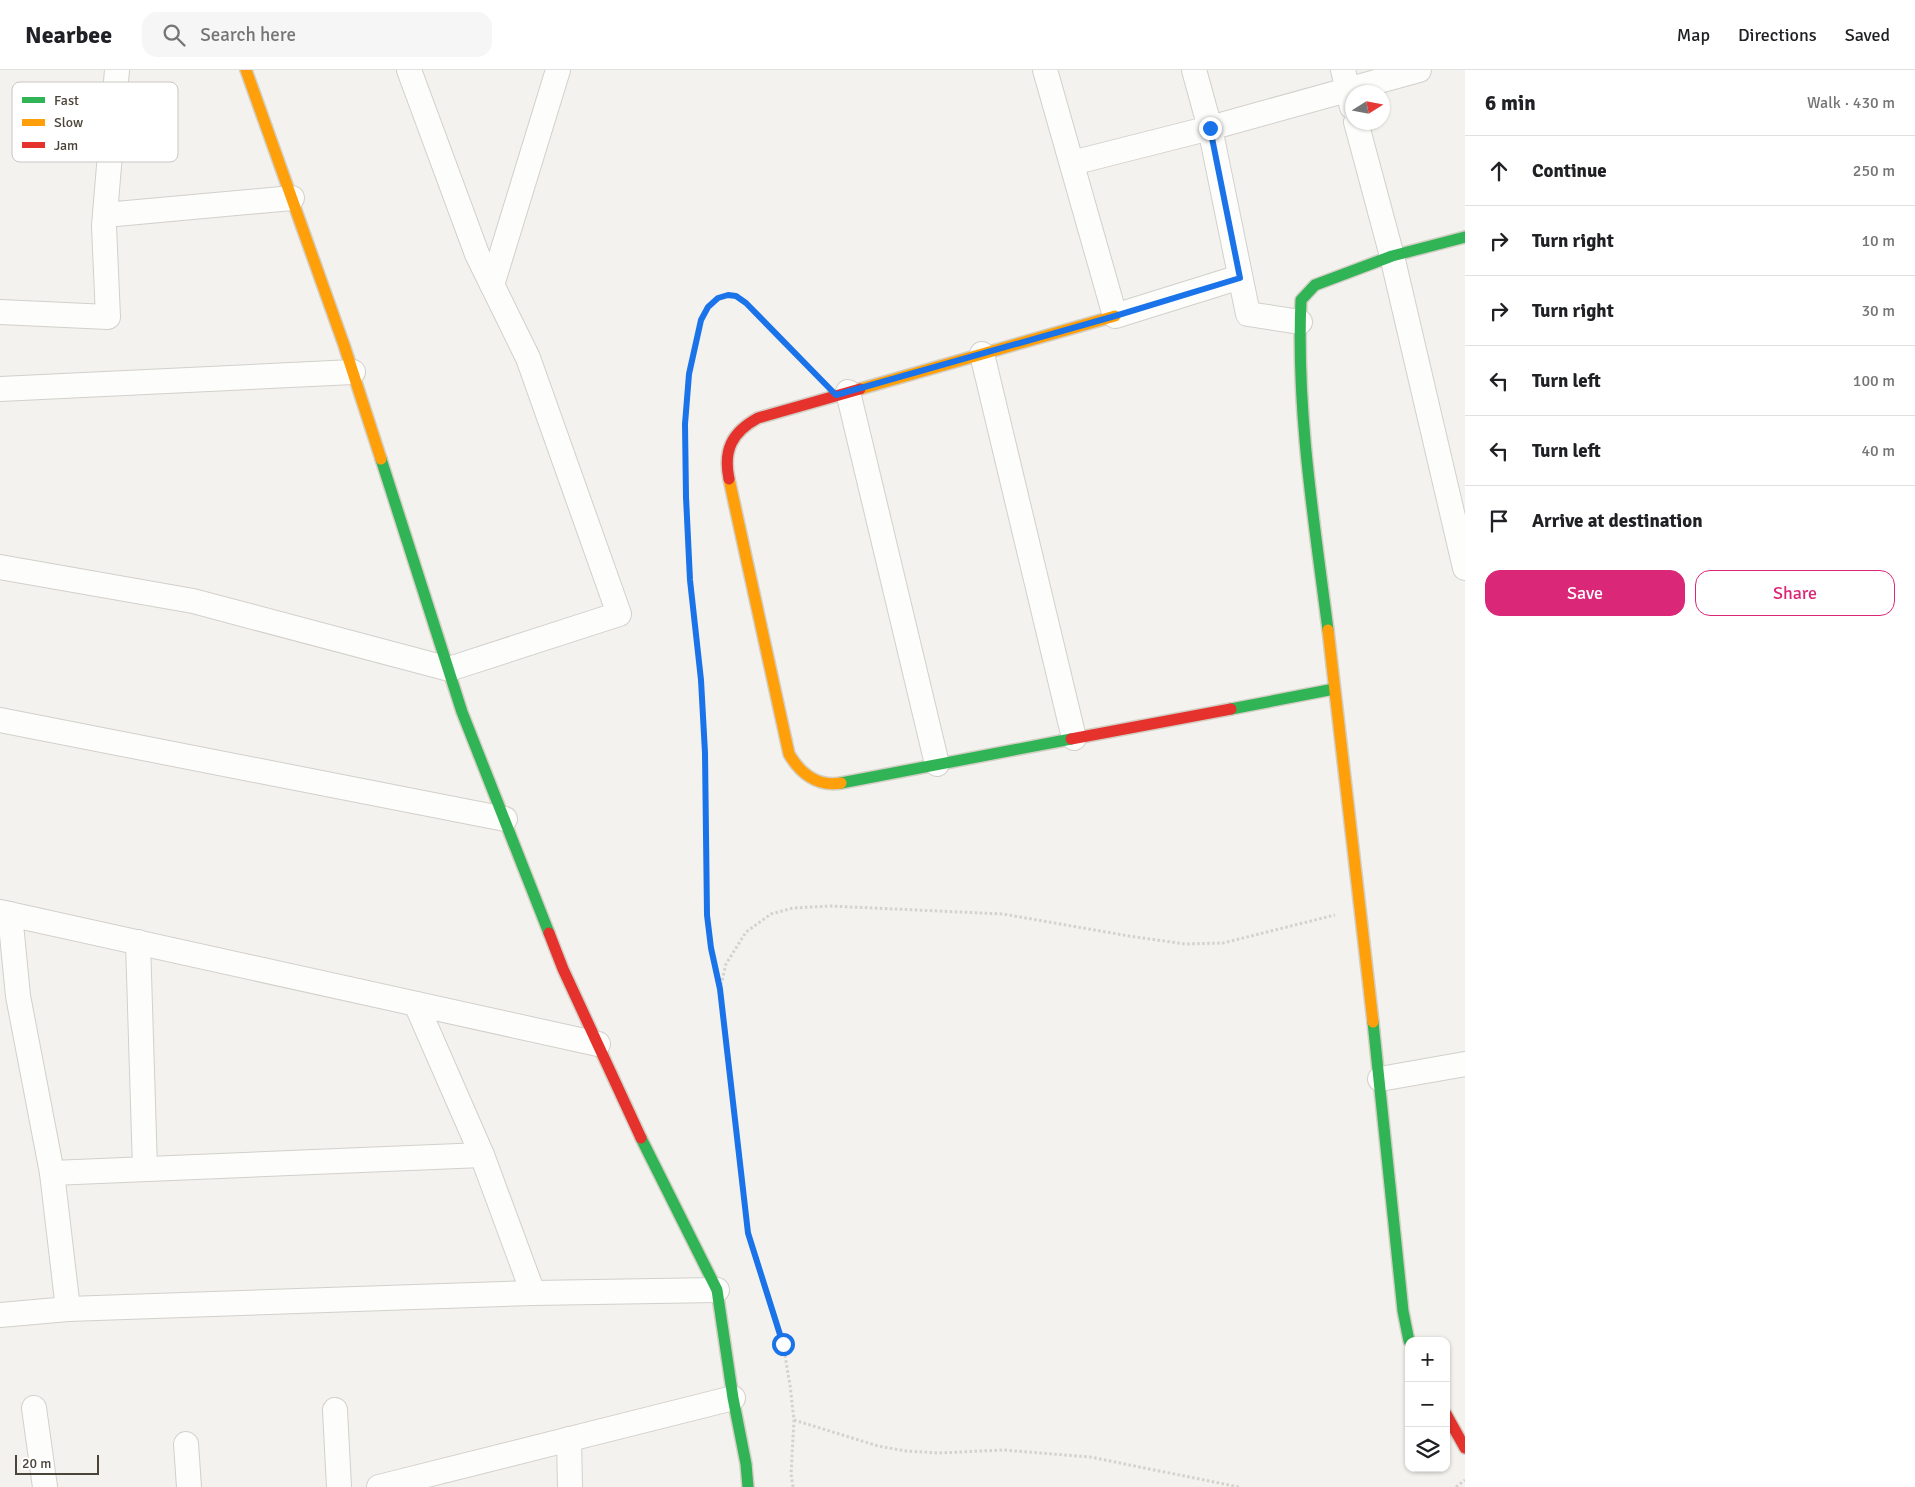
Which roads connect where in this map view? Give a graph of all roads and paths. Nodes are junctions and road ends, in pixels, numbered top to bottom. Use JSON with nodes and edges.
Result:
{"nodes":[{"id":1,"x":246,"y":70,"type":"edge"},
{"id":2,"x":409,"y":70,"type":"edge"},
{"id":3,"x":558,"y":70,"type":"edge"},
{"id":4,"x":1045,"y":70,"type":"edge"},
{"id":5,"x":1194,"y":70,"type":"edge"},
{"id":6,"x":1419,"y":70,"type":"edge"},
{"id":7,"x":1363,"y":85,"type":"edge"},
{"id":8,"x":1345,"y":90,"type":"edge"},
{"id":9,"x":1210,"y":128,"type":"junction"},
{"id":10,"x":1358,"y":130,"type":"edge"},
{"id":11,"x":109,"y":162,"type":"edge"},
{"id":12,"x":1072,"y":163,"type":"junction"},
{"id":13,"x":292,"y":198,"type":"junction"},
{"id":14,"x":105,"y":214,"type":"junction"},
{"id":15,"x":1465,"y":237,"type":"edge"},
{"id":16,"x":1392,"y":256,"type":"junction"},
{"id":17,"x":1240,"y":278,"type":"junction"},
{"id":18,"x":492,"y":285,"type":"junction"},
{"id":19,"x":0,"y":312,"type":"edge"},
{"id":20,"x":1115,"y":316,"type":"junction"},
{"id":21,"x":1300,"y":322,"type":"junction"},
{"id":22,"x":982,"y":354,"type":"junction"},
{"id":23,"x":353,"y":372,"type":"junction"},
{"id":24,"x":0,"y":389,"type":"edge"},
{"id":25,"x":842,"y":393,"type":"junction"},
{"id":26,"x":1461,"y":536,"type":"edge"},
{"id":27,"x":0,"y":567,"type":"edge"},
{"id":28,"x":1465,"y":568,"type":"edge"},
{"id":29,"x":448,"y":669,"type":"junction"},
{"id":30,"x":1334,"y":690,"type":"junction"},
{"id":31,"x":0,"y":720,"type":"edge"},
{"id":32,"x":1074,"y":738,"type":"junction"},
{"id":33,"x":937,"y":764,"type":"junction"},
{"id":34,"x":505,"y":820,"type":"junction"},
{"id":35,"x":1362,"y":908,"type":"junction"},
{"id":36,"x":5,"y":913,"type":"edge"},
{"id":37,"x":138,"y":942,"type":"junction"},
{"id":38,"x":720,"y":989,"type":"junction"},
{"id":39,"x":416,"y":1004,"type":"junction"},
{"id":40,"x":598,"y":1044,"type":"junction"},
{"id":41,"x":1465,"y":1064,"type":"edge"},
{"id":42,"x":1380,"y":1079,"type":"junction"},
{"id":43,"x":482,"y":1155,"type":"junction"},
{"id":44,"x":145,"y":1170,"type":"junction"},
{"id":45,"x":52,"y":1173,"type":"junction"},
{"id":46,"x":717,"y":1290,"type":"junction"},
{"id":47,"x":533,"y":1294,"type":"junction"},
{"id":48,"x":68,"y":1310,"type":"junction"},
{"id":49,"x":0,"y":1315,"type":"edge"},
{"id":50,"x":1408,"y":1337,"type":"edge"},
{"id":51,"x":733,"y":1398,"type":"junction"},
{"id":52,"x":34,"y":1408,"type":"dead end"},
{"id":53,"x":334,"y":1410,"type":"dead end"},
{"id":54,"x":794,"y":1420,"type":"junction"},
{"id":55,"x":1450,"y":1421,"type":"edge"},
{"id":56,"x":569,"y":1439,"type":"junction"},
{"id":57,"x":186,"y":1444,"type":"dead end"},
{"id":58,"x":1465,"y":1448,"type":"edge"},
{"id":59,"x":1465,"y":1480,"type":"edge"},
{"id":60,"x":412,"y":1483,"type":"edge"},
{"id":61,"x":45,"y":1487,"type":"edge"},
{"id":62,"x":189,"y":1487,"type":"edge"},
{"id":63,"x":339,"y":1487,"type":"edge"},
{"id":64,"x":379,"y":1487,"type":"edge"},
{"id":65,"x":570,"y":1487,"type":"edge"},
{"id":66,"x":748,"y":1487,"type":"edge"},
{"id":67,"x":793,"y":1487,"type":"edge"},
{"id":68,"x":1239,"y":1487,"type":"edge"},
{"id":69,"x":1456,"y":1487,"type":"edge"}],
"edges":[{"from":1,"to":13,"type":"street"},
{"from":2,"to":18,"type":"street"},
{"from":3,"to":18,"type":"street"},
{"from":4,"to":12,"type":"street"},
{"from":5,"to":9,"type":"street"},
{"from":6,"to":7,"type":"street"},
{"from":8,"to":9,"type":"street"},
{"from":9,"to":12,"type":"street"},
{"from":9,"to":17,"type":"street"},
{"from":10,"to":16,"type":"street"},
{"from":11,"to":14,"type":"street"},
{"from":12,"to":20,"type":"street"},
{"from":13,"to":14,"type":"street"},
{"from":13,"to":23,"type":"street"},
{"from":14,"to":19,"type":"street"},
{"from":15,"to":16,"type":"street"},
{"from":16,"to":21,"type":"street"},
{"from":16,"to":26,"type":"street"},
{"from":17,"to":20,"type":"street"},
{"from":17,"to":21,"type":"street"},
{"from":18,"to":29,"type":"street"},
{"from":20,"to":22,"type":"street"},
{"from":21,"to":30,"type":"street"},
{"from":22,"to":25,"type":"street"},
{"from":22,"to":32,"type":"street"},
{"from":23,"to":24,"type":"street"},
{"from":23,"to":29,"type":"street"},
{"from":25,"to":33,"type":"street"},
{"from":25,"to":33,"type":"street"},
{"from":25,"to":38,"type":"path"},
{"from":26,"to":28,"type":"street"},
{"from":27,"to":29,"type":"street"},
{"from":29,"to":34,"type":"street"},
{"from":30,"to":32,"type":"street"},
{"from":30,"to":35,"type":"street"},
{"from":31,"to":34,"type":"street"},
{"from":32,"to":33,"type":"street"},
{"from":34,"to":40,"type":"street"},
{"from":35,"to":38,"type":"path"},
{"from":35,"to":42,"type":"street"},
{"from":36,"to":37,"type":"street"},
{"from":36,"to":45,"type":"street"},
{"from":37,"to":39,"type":"street"},
{"from":37,"to":44,"type":"street"},
{"from":38,"to":54,"type":"path"},
{"from":39,"to":40,"type":"street"},
{"from":39,"to":43,"type":"street"},
{"from":40,"to":46,"type":"street"},
{"from":41,"to":42,"type":"street"},
{"from":42,"to":50,"type":"street"},
{"from":43,"to":44,"type":"street"},
{"from":43,"to":47,"type":"street"},
{"from":44,"to":45,"type":"street"},
{"from":45,"to":48,"type":"street"},
{"from":46,"to":47,"type":"street"},
{"from":46,"to":51,"type":"street"},
{"from":47,"to":48,"type":"street"},
{"from":48,"to":49,"type":"street"},
{"from":51,"to":56,"type":"street"},
{"from":51,"to":66,"type":"street"},
{"from":52,"to":61,"type":"street"},
{"from":53,"to":63,"type":"street"},
{"from":54,"to":67,"type":"path"},
{"from":54,"to":68,"type":"path"},
{"from":55,"to":58,"type":"street"},
{"from":56,"to":60,"type":"street"},
{"from":56,"to":65,"type":"street"},
{"from":57,"to":62,"type":"street"},
{"from":59,"to":69,"type":"path"},
{"from":60,"to":64,"type":"street"}]}
